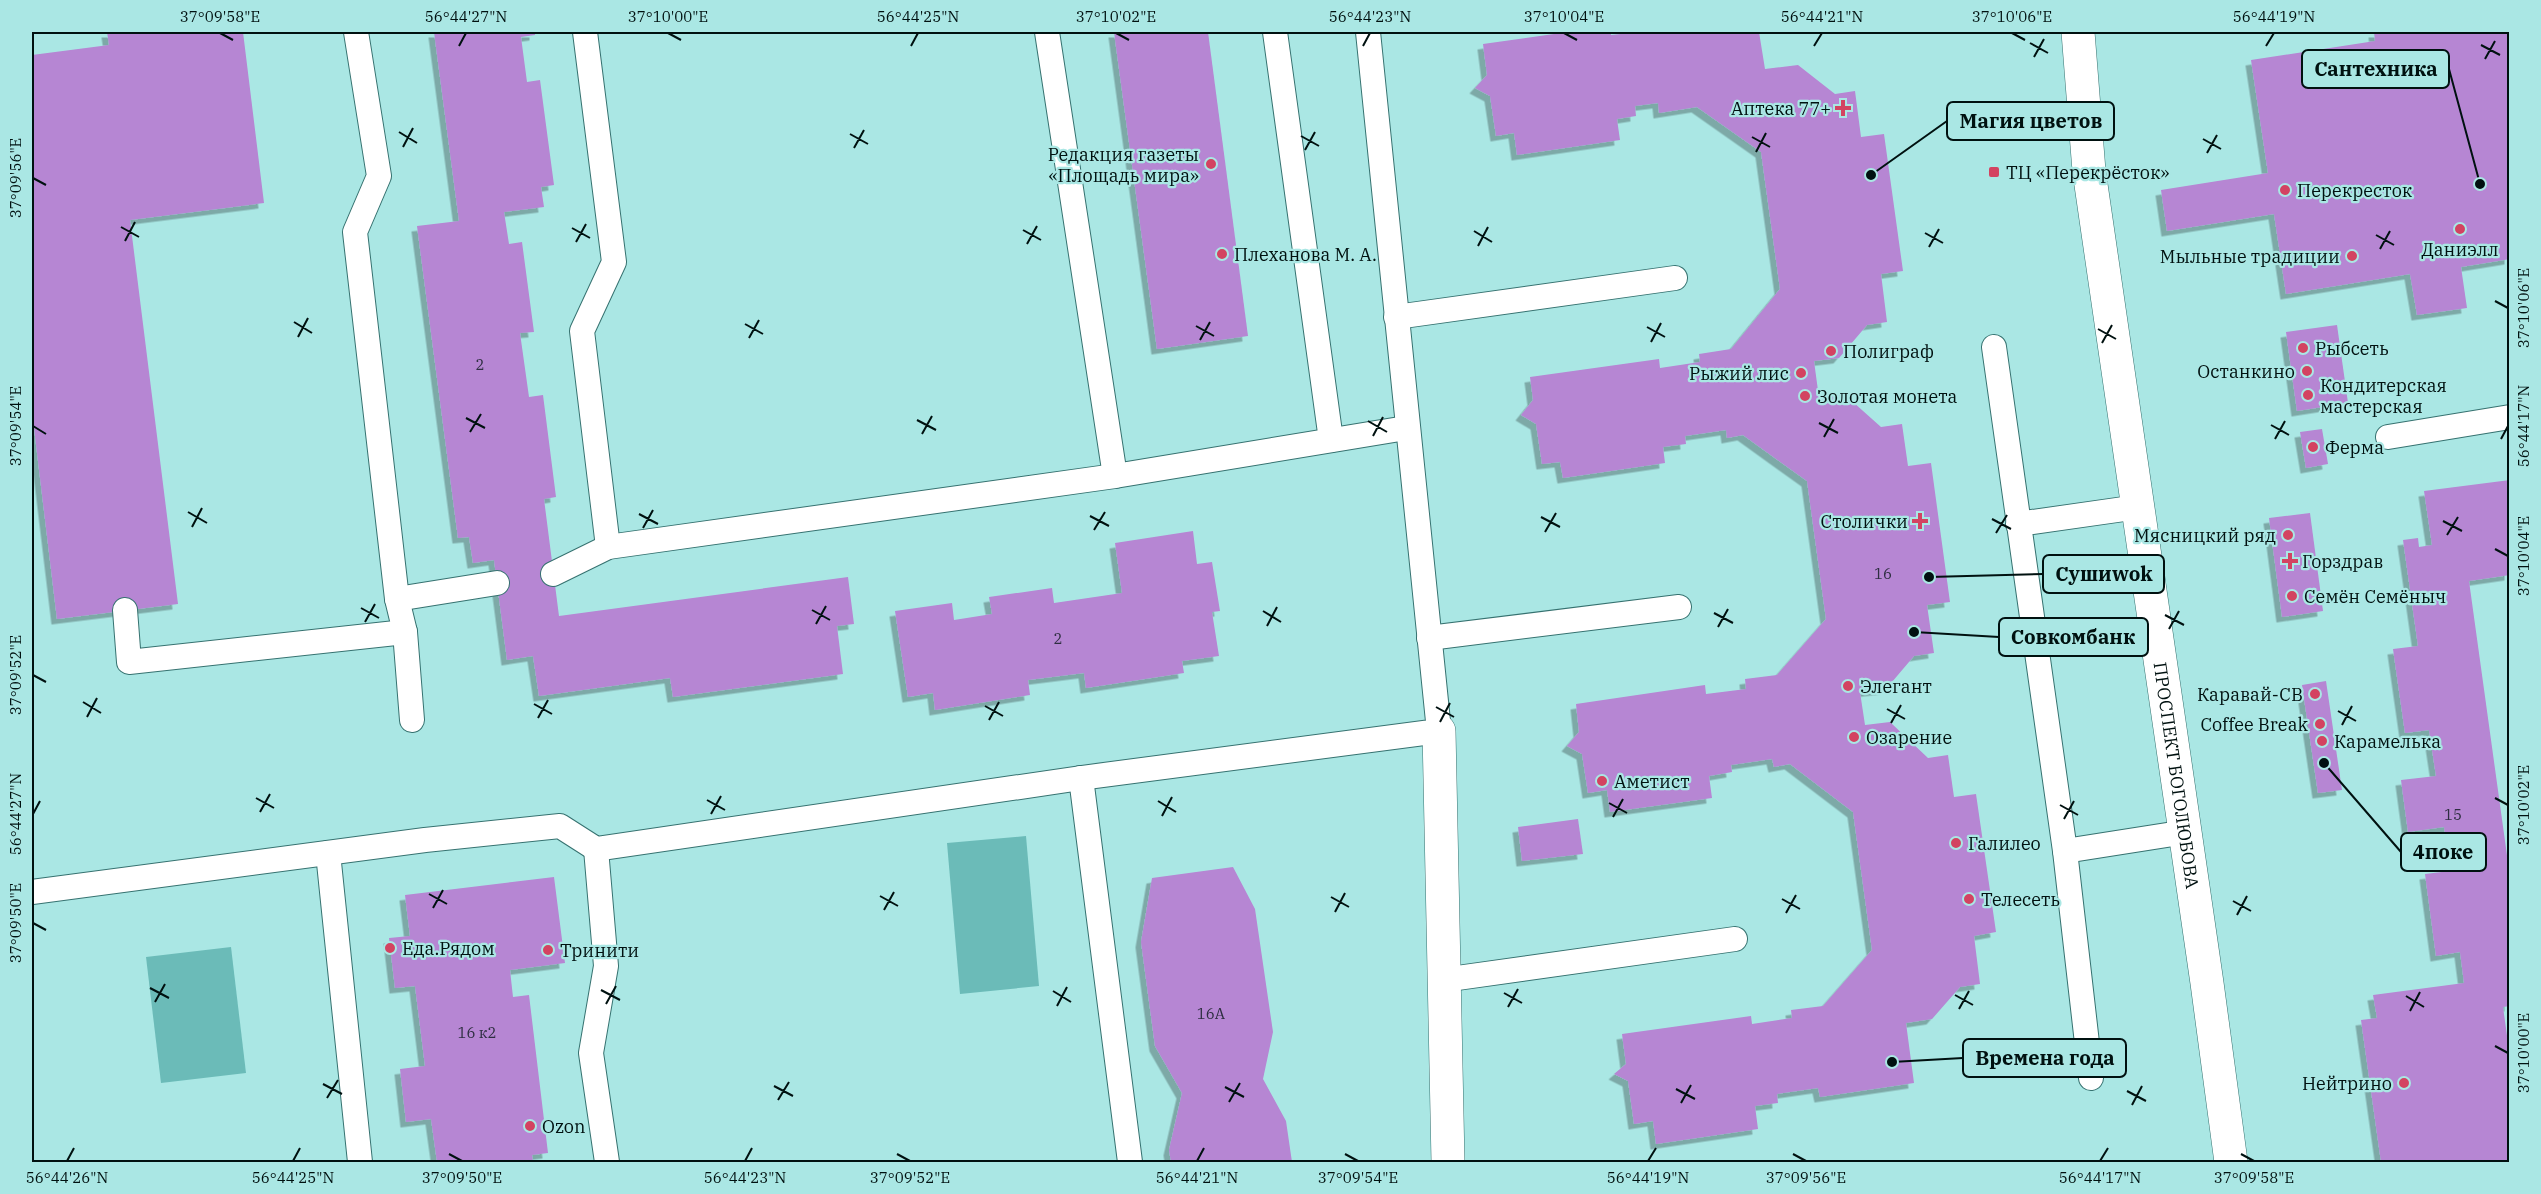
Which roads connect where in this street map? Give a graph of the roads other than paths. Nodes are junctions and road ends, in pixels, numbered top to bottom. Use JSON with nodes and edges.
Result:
{"nodes":[{"id":1,"x":356,"y":32,"type":"edge"},
{"id":2,"x":585,"y":32,"type":"edge"},
{"id":3,"x":1047,"y":32,"type":"edge"},
{"id":4,"x":1275,"y":32,"type":"edge"},
{"id":5,"x":1368,"y":32,"type":"edge"},
{"id":6,"x":2078,"y":32,"type":"edge"},
{"id":7,"x":1675,"y":278,"type":"dead end"},
{"id":8,"x":1396,"y":317,"type":"junction"},
{"id":9,"x":1994,"y":347,"type":"dead end"},
{"id":10,"x":2510,"y":417,"type":"edge"},
{"id":11,"x":1406,"y":428,"type":"junction"},
{"id":12,"x":2388,"y":437,"type":"dead end"},
{"id":13,"x":1331,"y":440,"type":"junction"},
{"id":14,"x":1115,"y":476,"type":"junction"},
{"id":15,"x":2138,"y":507,"type":"junction"},
{"id":16,"x":2018,"y":524,"type":"junction"},
{"id":17,"x":608,"y":547,"type":"junction"},
{"id":18,"x":553,"y":574,"type":"dead end"},
{"id":19,"x":497,"y":583,"type":"dead end"},
{"id":20,"x":397,"y":599,"type":"junction"},
{"id":21,"x":1679,"y":607,"type":"dead end"},
{"id":22,"x":125,"y":610,"type":"dead end"},
{"id":23,"x":405,"y":632,"type":"junction"},
{"id":24,"x":1429,"y":638,"type":"junction"},
{"id":25,"x":412,"y":720,"type":"dead end"},
{"id":26,"x":1439,"y":731,"type":"junction"},
{"id":27,"x":1081,"y":778,"type":"junction"},
{"id":28,"x":2186,"y":832,"type":"junction"},
{"id":29,"x":596,"y":849,"type":"junction"},
{"id":30,"x":2065,"y":851,"type":"junction"},
{"id":31,"x":328,"y":852,"type":"junction"},
{"id":32,"x":32,"y":892,"type":"edge"},
{"id":33,"x":1735,"y":939,"type":"dead end"},
{"id":34,"x":1443,"y":980,"type":"junction"},
{"id":35,"x":2091,"y":1078,"type":"dead end"},
{"id":36,"x":360,"y":1162,"type":"edge"},
{"id":37,"x":607,"y":1162,"type":"edge"},
{"id":38,"x":1130,"y":1162,"type":"edge"},
{"id":39,"x":1448,"y":1162,"type":"edge"},
{"id":40,"x":2231,"y":1162,"type":"edge"}],
"edges":[{"from":1,"to":20,"type":"lane"},
{"from":2,"to":17,"type":"lane"},
{"from":3,"to":14,"type":"lane"},
{"from":4,"to":13,"type":"lane"},
{"from":5,"to":8,"type":"lane"},
{"from":6,"to":15,"type":"main road","name":"ПРОСПЕКТ БОГОЛЮБОВА"},
{"from":7,"to":8,"type":"lane"},
{"from":8,"to":11,"type":"lane"},
{"from":9,"to":16,"type":"lane"},
{"from":10,"to":12,"type":"lane"},
{"from":11,"to":13,"type":"lane"},
{"from":11,"to":24,"type":"lane"},
{"from":13,"to":14,"type":"lane"},
{"from":14,"to":17,"type":"lane"},
{"from":15,"to":16,"type":"lane"},
{"from":15,"to":28,"type":"main road","name":"ПРОСПЕКТ БОГОЛЮБОВА"},
{"from":16,"to":30,"type":"lane"},
{"from":17,"to":18,"type":"lane"},
{"from":19,"to":20,"type":"lane"},
{"from":20,"to":23,"type":"lane"},
{"from":21,"to":24,"type":"lane"},
{"from":22,"to":23,"type":"lane"},
{"from":23,"to":25,"type":"lane"},
{"from":24,"to":26,"type":"lane"},
{"from":26,"to":27,"type":"lane"},
{"from":26,"to":34,"type":"main road"},
{"from":27,"to":29,"type":"lane"},
{"from":27,"to":38,"type":"lane"},
{"from":28,"to":30,"type":"lane"},
{"from":28,"to":40,"type":"main road","name":"ПРОСПЕКТ БОГОЛЮБОВА"},
{"from":29,"to":31,"type":"lane"},
{"from":29,"to":37,"type":"lane"},
{"from":30,"to":35,"type":"lane"},
{"from":31,"to":32,"type":"lane"},
{"from":31,"to":36,"type":"lane"},
{"from":33,"to":34,"type":"lane"},
{"from":34,"to":39,"type":"main road"}]}
